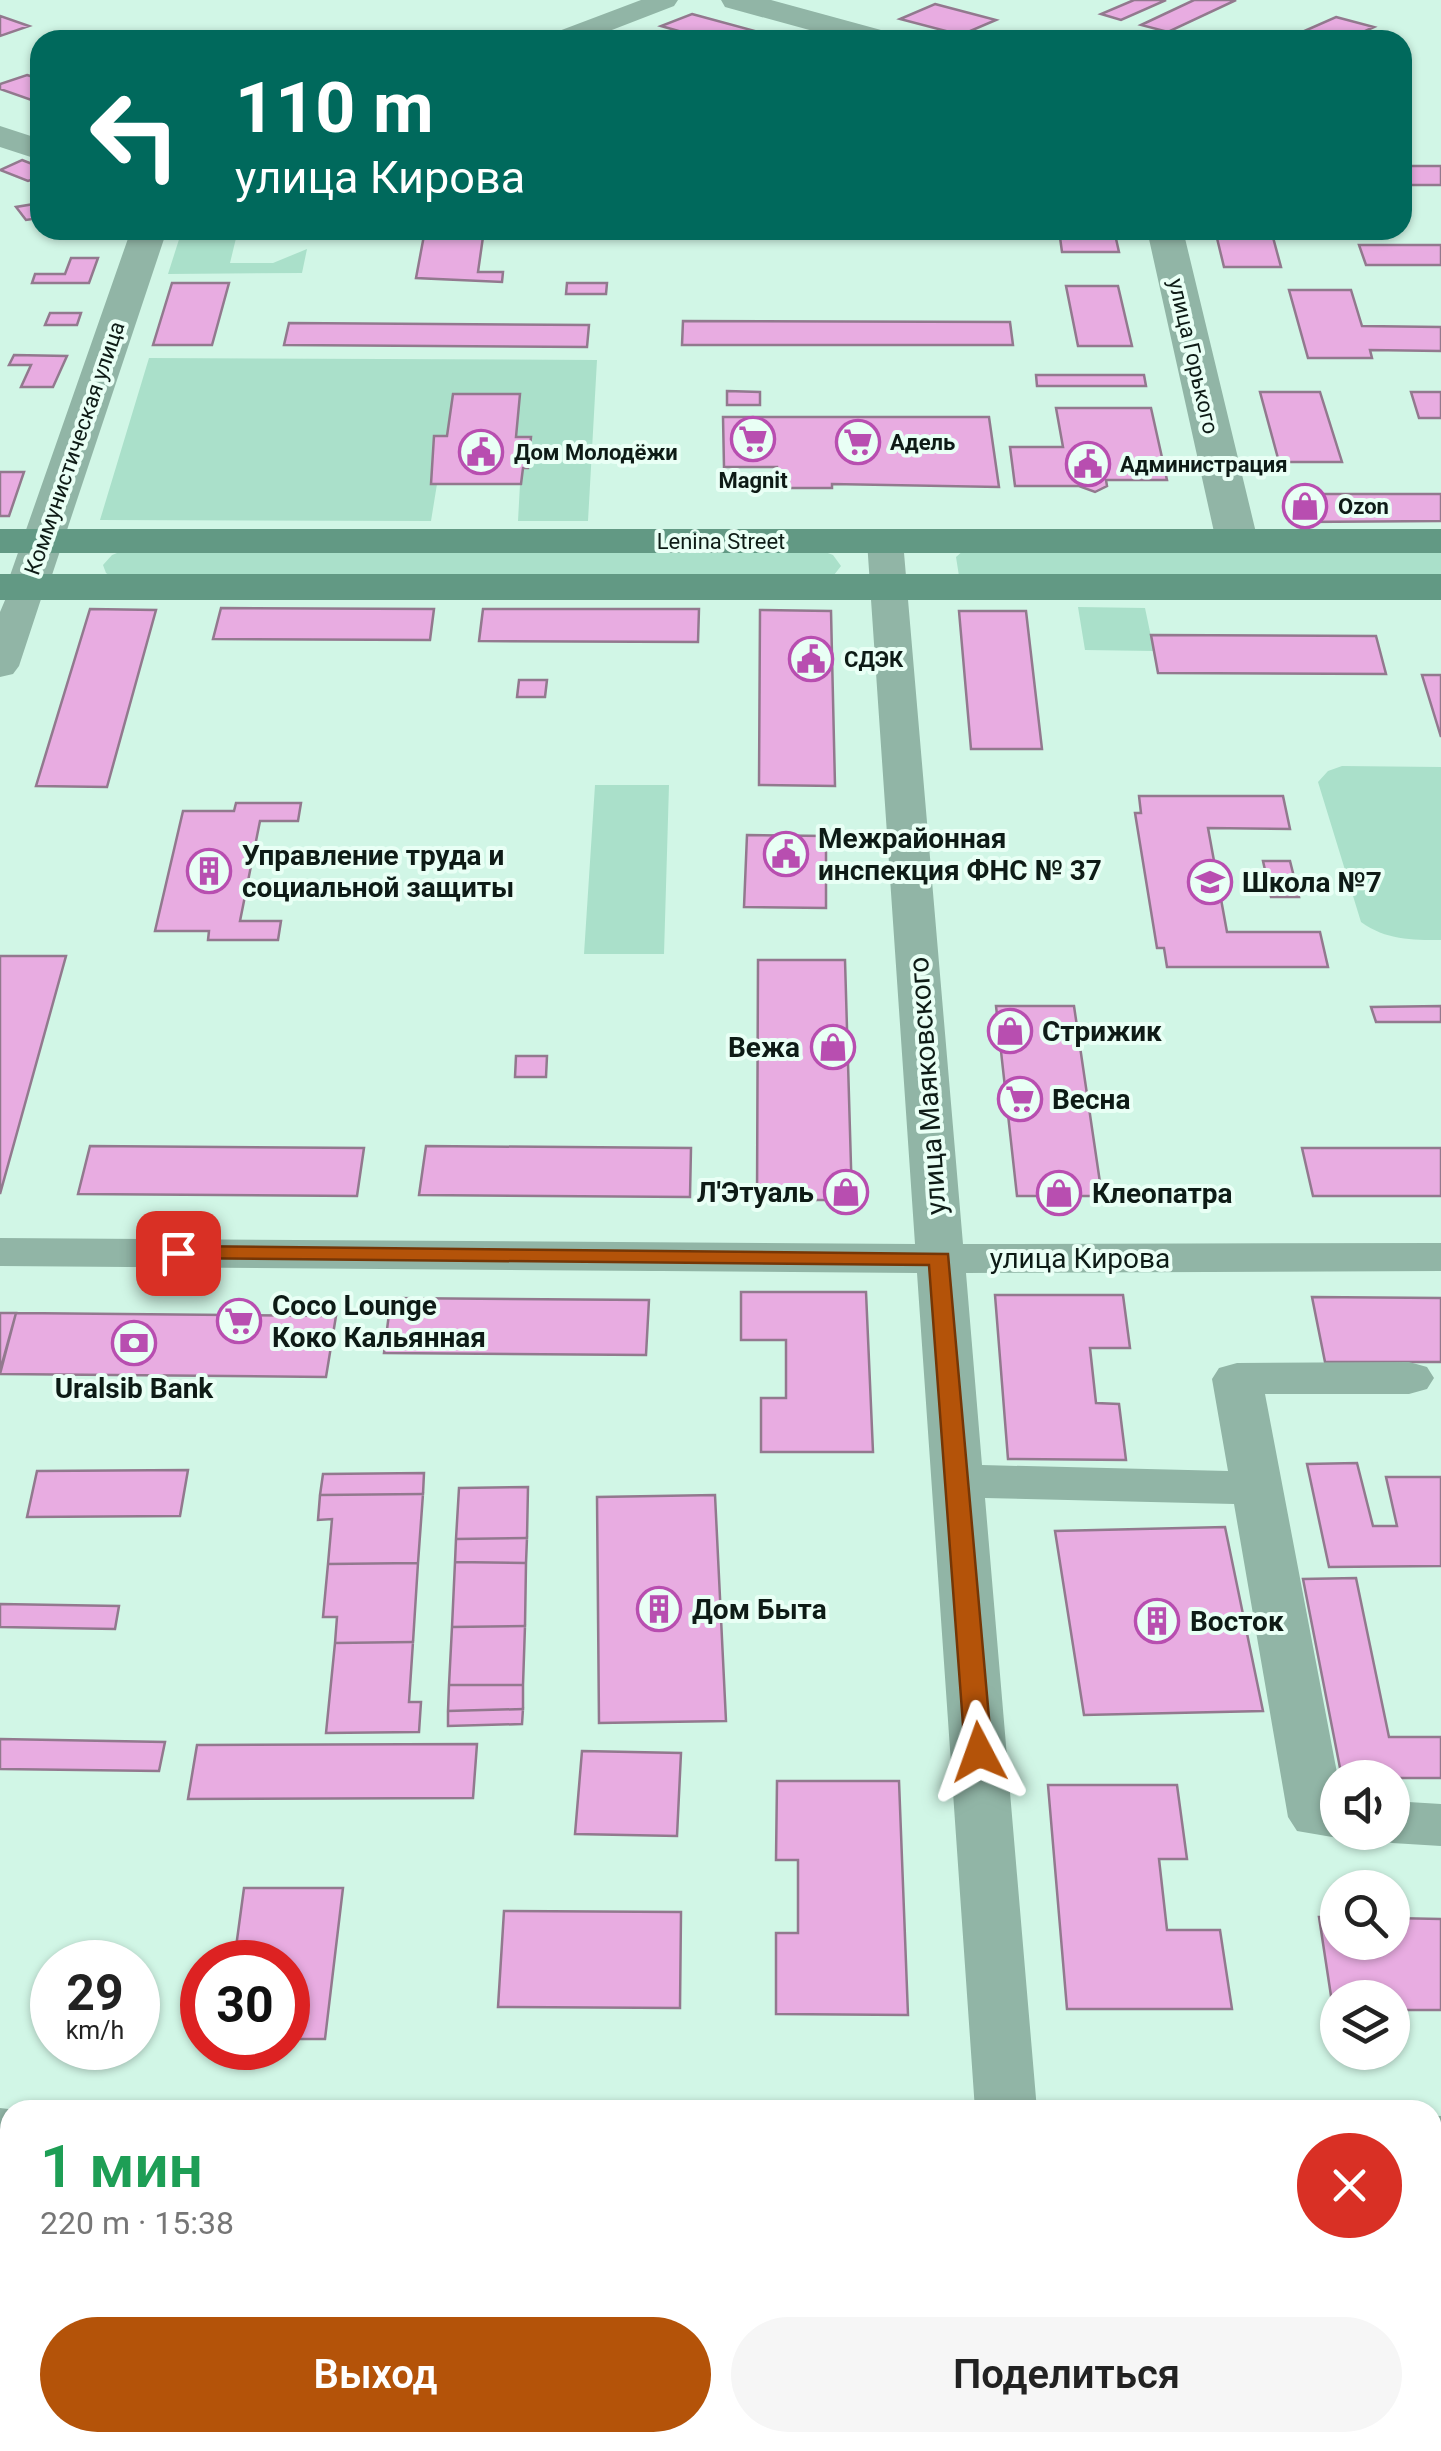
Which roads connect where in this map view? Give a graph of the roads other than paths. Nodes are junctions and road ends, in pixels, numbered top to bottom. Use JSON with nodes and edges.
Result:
{"nodes":[{"id":1,"x":665,"y":0,"type":"edge"},
{"id":2,"x":736,"y":0,"type":"edge"},
{"id":3,"x":587,"y":30,"type":"edge"},
{"id":4,"x":845,"y":30,"type":"edge"},
{"id":5,"x":0,"y":136,"type":"edge"},
{"id":6,"x":30,"y":146,"type":"edge"},
{"id":7,"x":146,"y":240,"type":"edge"},
{"id":8,"x":1167,"y":240,"type":"edge"},
{"id":9,"x":0,"y":541,"type":"edge"},
{"id":10,"x":41,"y":541,"type":"junction"},
{"id":11,"x":886,"y":541,"type":"junction"},
{"id":12,"x":1237,"y":541,"type":"junction"},
{"id":13,"x":1441,"y":541,"type":"edge"},
{"id":14,"x":13,"y":587,"type":"edge"},
{"id":15,"x":889,"y":587,"type":"junction"},
{"id":16,"x":1441,"y":587,"type":"edge"},
{"id":17,"x":0,"y":666,"type":"edge"},
{"id":18,"x":0,"y":1252,"type":"edge"},
{"id":19,"x":1441,"y":1256,"type":"edge"},
{"id":20,"x":940,"y":1258,"type":"junction"},
{"id":21,"x":1409,"y":1378,"type":"dead end"},
{"id":22,"x":958,"y":1481,"type":"junction"},
{"id":23,"x":1258,"y":1488,"type":"junction"},
{"id":24,"x":1320,"y":1816,"type":"edge"},
{"id":25,"x":1410,"y":1823,"type":"edge"},
{"id":26,"x":1441,"y":1825,"type":"edge"},
{"id":27,"x":1005,"y":2100,"type":"edge"}],
"edges":[{"from":1,"to":3,"type":"street"},
{"from":2,"to":4,"type":"street"},
{"from":5,"to":6,"type":"street"},
{"from":7,"to":10,"type":"street","name":"Коммунистическая улица"},
{"from":8,"to":12,"type":"street","name":"улица Горького"},
{"from":9,"to":10,"type":"main road","name":"Lenina Street"},
{"from":10,"to":11,"type":"main road","name":"Lenina Street"},
{"from":10,"to":14,"type":"street","name":"Коммунистическая улица"},
{"from":11,"to":12,"type":"main road","name":"Lenina Street"},
{"from":11,"to":15,"type":"street","name":"улица Маяковского"},
{"from":12,"to":13,"type":"main road","name":"Lenina Street"},
{"from":14,"to":15,"type":"main road","name":"Lenina Street"},
{"from":14,"to":17,"type":"street","name":"Коммунистическая улица"},
{"from":15,"to":16,"type":"main road","name":"Lenina Street"},
{"from":15,"to":20,"type":"street","name":"улица Маяковского"},
{"from":18,"to":20,"type":"street","name":"улица Кирова"},
{"from":19,"to":20,"type":"street","name":"улица Кирова"},
{"from":20,"to":22,"type":"street","name":"улица Маяковского"},
{"from":21,"to":23,"type":"street"},
{"from":22,"to":23,"type":"street"},
{"from":22,"to":27,"type":"street","name":"улица Маяковского"},
{"from":23,"to":24,"type":"street"},
{"from":25,"to":26,"type":"street"}]}
